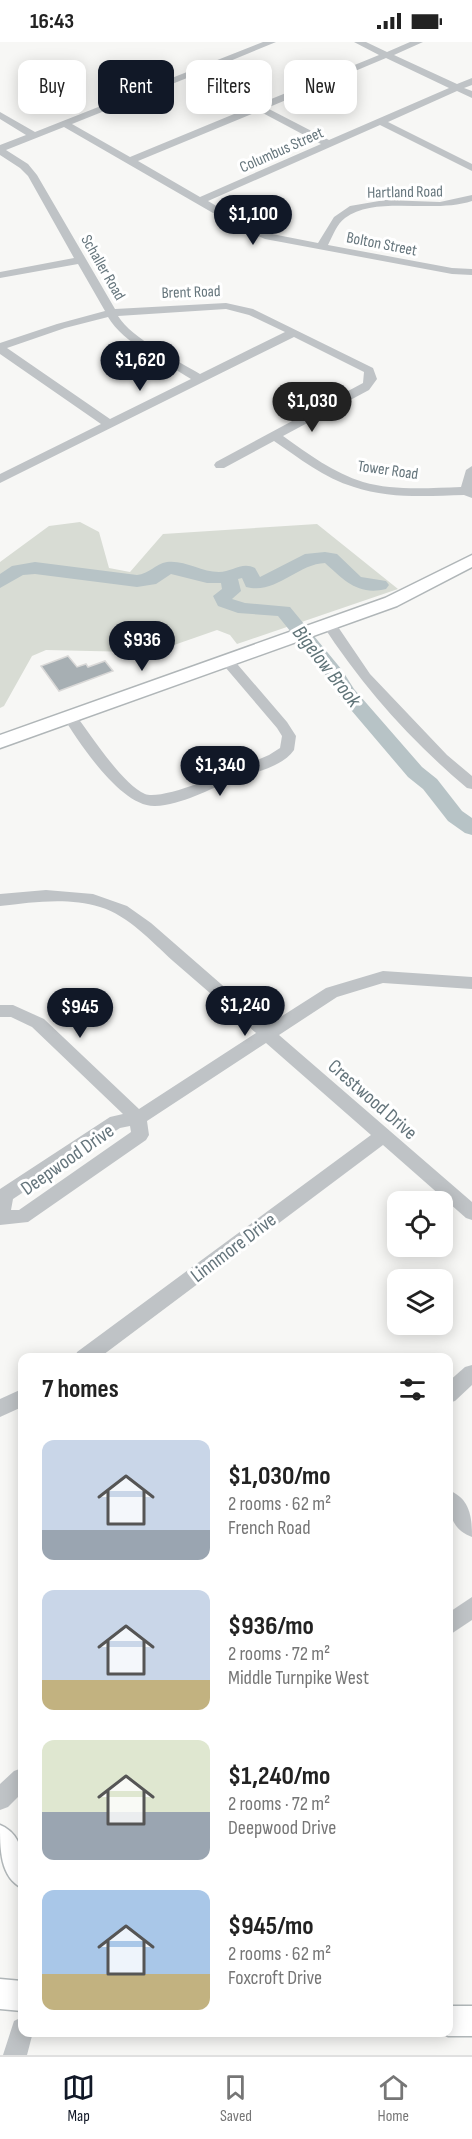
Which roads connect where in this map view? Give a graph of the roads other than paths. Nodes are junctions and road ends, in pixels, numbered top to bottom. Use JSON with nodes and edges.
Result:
{"nodes":[{"id":1,"x":271,"y":42,"type":"edge"},
{"id":2,"x":359,"y":42,"type":"edge"},
{"id":3,"x":418,"y":42,"type":"edge"},
{"id":4,"x":386,"y":56,"type":"junction"},
{"id":5,"x":226,"y":60,"type":"edge"},
{"id":6,"x":186,"y":76,"type":"edge"},
{"id":7,"x":472,"y":81,"type":"edge"},
{"id":8,"x":456,"y":88,"type":"junction"},
{"id":9,"x":472,"y":95,"type":"edge"},
{"id":10,"x":272,"y":102,"type":"edge"},
{"id":11,"x":244,"y":114,"type":"edge"},
{"id":12,"x":270,"y":114,"type":"edge"},
{"id":13,"x":0,"y":115,"type":"edge"},
{"id":14,"x":379,"y":121,"type":"junction"},
{"id":15,"x":65,"y":124,"type":"junction"},
{"id":16,"x":35,"y":136,"type":"junction"},
{"id":17,"x":328,"y":144,"type":"junction"},
{"id":18,"x":0,"y":150,"type":"edge"},
{"id":19,"x":130,"y":161,"type":"junction"},
{"id":20,"x":470,"y":164,"type":"edge"},
{"id":21,"x":472,"y":198,"type":"edge"},
{"id":22,"x":200,"y":201,"type":"junction"},
{"id":23,"x":321,"y":248,"type":"junction"},
{"id":24,"x":82,"y":260,"type":"junction"},
{"id":25,"x":472,"y":272,"type":"edge"},
{"id":26,"x":0,"y":275,"type":"edge"},
{"id":27,"x":112,"y":313,"type":"junction"},
{"id":28,"x":294,"y":332,"type":"junction"},
{"id":29,"x":0,"y":348,"type":"edge"},
{"id":30,"x":200,"y":379,"type":"junction"},
{"id":31,"x":110,"y":424,"type":"junction"},
{"id":32,"x":274,"y":436,"type":"junction"},
{"id":33,"x":0,"y":461,"type":"edge"},
{"id":34,"x":220,"y":465,"type":"dead end"},
{"id":35,"x":472,"y":470,"type":"edge"},
{"id":36,"x":15,"y":472,"type":"junction"},
{"id":37,"x":0,"y":479,"type":"edge"},
{"id":38,"x":469,"y":493,"type":"edge"},
{"id":39,"x":472,"y":560,"type":"edge"},
{"id":40,"x":329,"y":624,"type":"junction"},
{"id":41,"x":226,"y":661,"type":"junction"},
{"id":42,"x":70,"y":717,"type":"junction"},
{"id":43,"x":0,"y":742,"type":"edge"},
{"id":44,"x":472,"y":784,"type":"edge"},
{"id":45,"x":0,"y":900,"type":"edge"},
{"id":46,"x":472,"y":984,"type":"edge"},
{"id":47,"x":0,"y":1011,"type":"edge"},
{"id":48,"x":267,"y":1034,"type":"junction"},
{"id":49,"x":138,"y":1118,"type":"junction"},
{"id":50,"x":382,"y":1136,"type":"junction"},
{"id":51,"x":454,"y":1196,"type":"junction"},
{"id":52,"x":472,"y":1201,"type":"edge"},
{"id":53,"x":472,"y":1213,"type":"edge"},
{"id":54,"x":0,"y":1217,"type":"edge"},
{"id":55,"x":91,"y":1353,"type":"edge"},
{"id":56,"x":472,"y":1373,"type":"edge"},
{"id":57,"x":453,"y":1390,"type":"edge"},
{"id":58,"x":18,"y":1400,"type":"edge"},
{"id":59,"x":0,"y":1408,"type":"edge"},
{"id":60,"x":453,"y":1505,"type":"edge"},
{"id":61,"x":472,"y":1528,"type":"edge"},
{"id":62,"x":472,"y":1607,"type":"edge"},
{"id":63,"x":453,"y":1622,"type":"edge"},
{"id":64,"x":18,"y":1783,"type":"edge"},
{"id":65,"x":0,"y":1799,"type":"edge"},
{"id":66,"x":0,"y":1839,"type":"edge"},
{"id":67,"x":18,"y":1868,"type":"edge"},
{"id":68,"x":0,"y":1994,"type":"edge"},
{"id":69,"x":18,"y":1996,"type":"edge"},
{"id":70,"x":453,"y":2021,"type":"edge"},
{"id":71,"x":472,"y":2021,"type":"edge"},
{"id":72,"x":20,"y":2037,"type":"edge"},
{"id":73,"x":15,"y":2055,"type":"edge"}],
"edges":[{"from":1,"to":5,"type":"street"},
{"from":2,"to":4,"type":"street"},
{"from":3,"to":4,"type":"street"},
{"from":4,"to":8,"type":"street"},
{"from":4,"to":10,"type":"street"},
{"from":6,"to":15,"type":"street"},
{"from":7,"to":8,"type":"street","name":"Columbus Street"},
{"from":8,"to":9,"type":"street"},
{"from":8,"to":14,"type":"street","name":"Columbus Street"},
{"from":11,"to":19,"type":"street"},
{"from":12,"to":17,"type":"street"},
{"from":13,"to":16,"type":"street"},
{"from":14,"to":17,"type":"street","name":"Columbus Street"},
{"from":14,"to":20,"type":"street"},
{"from":15,"to":16,"type":"street"},
{"from":15,"to":19,"type":"street","name":"Bolton Street"},
{"from":16,"to":18,"type":"street"},
{"from":17,"to":22,"type":"street","name":"Columbus Street"},
{"from":18,"to":24,"type":"street","name":"Schaller Road"},
{"from":19,"to":22,"type":"street","name":"Bolton Street"},
{"from":21,"to":23,"type":"street","name":"Hartland Road"},
{"from":22,"to":23,"type":"street","name":"Bolton Street"},
{"from":23,"to":25,"type":"street","name":"Bolton Street"},
{"from":24,"to":26,"type":"street"},
{"from":24,"to":27,"type":"street","name":"Schaller Road"},
{"from":27,"to":28,"type":"street","name":"Brent Road"},
{"from":27,"to":29,"type":"street","name":"Brent Road"},
{"from":27,"to":30,"type":"street","name":"Schaller Road"},
{"from":28,"to":30,"type":"street"},
{"from":28,"to":32,"type":"street","name":"Brent Road"},
{"from":29,"to":31,"type":"street"},
{"from":30,"to":31,"type":"street"},
{"from":31,"to":36,"type":"street"},
{"from":32,"to":34,"type":"street"},
{"from":32,"to":38,"type":"street","name":"Tower Road"},
{"from":33,"to":36,"type":"street"},
{"from":35,"to":38,"type":"street"},
{"from":36,"to":37,"type":"street"},
{"from":39,"to":40,"type":"main road"},
{"from":40,"to":41,"type":"main road"},
{"from":40,"to":44,"type":"street"},
{"from":41,"to":42,"type":"main road"},
{"from":41,"to":42,"type":"street"},
{"from":42,"to":43,"type":"main road"},
{"from":45,"to":48,"type":"street","name":"Crestwood Drive"},
{"from":46,"to":48,"type":"street","name":"Deepwood Drive"},
{"from":47,"to":49,"type":"street"},
{"from":48,"to":49,"type":"street","name":"Deepwood Drive"},
{"from":48,"to":50,"type":"street","name":"Crestwood Drive"},
{"from":49,"to":54,"type":"street","name":"Deepwood Drive"},
{"from":49,"to":54,"type":"street","name":"Deepwood Drive"},
{"from":50,"to":51,"type":"street","name":"Crestwood Drive"},
{"from":50,"to":55,"type":"street","name":"Linnmore Drive"},
{"from":51,"to":52,"type":"street"},
{"from":51,"to":53,"type":"street","name":"Crestwood Drive"},
{"from":56,"to":57,"type":"street"},
{"from":58,"to":59,"type":"street"},
{"from":60,"to":61,"type":"street"},
{"from":62,"to":63,"type":"street"},
{"from":64,"to":65,"type":"street"},
{"from":66,"to":67,"type":"main road"},
{"from":68,"to":69,"type":"main road"},
{"from":70,"to":71,"type":"main road"},
{"from":72,"to":73,"type":"street"}]}
